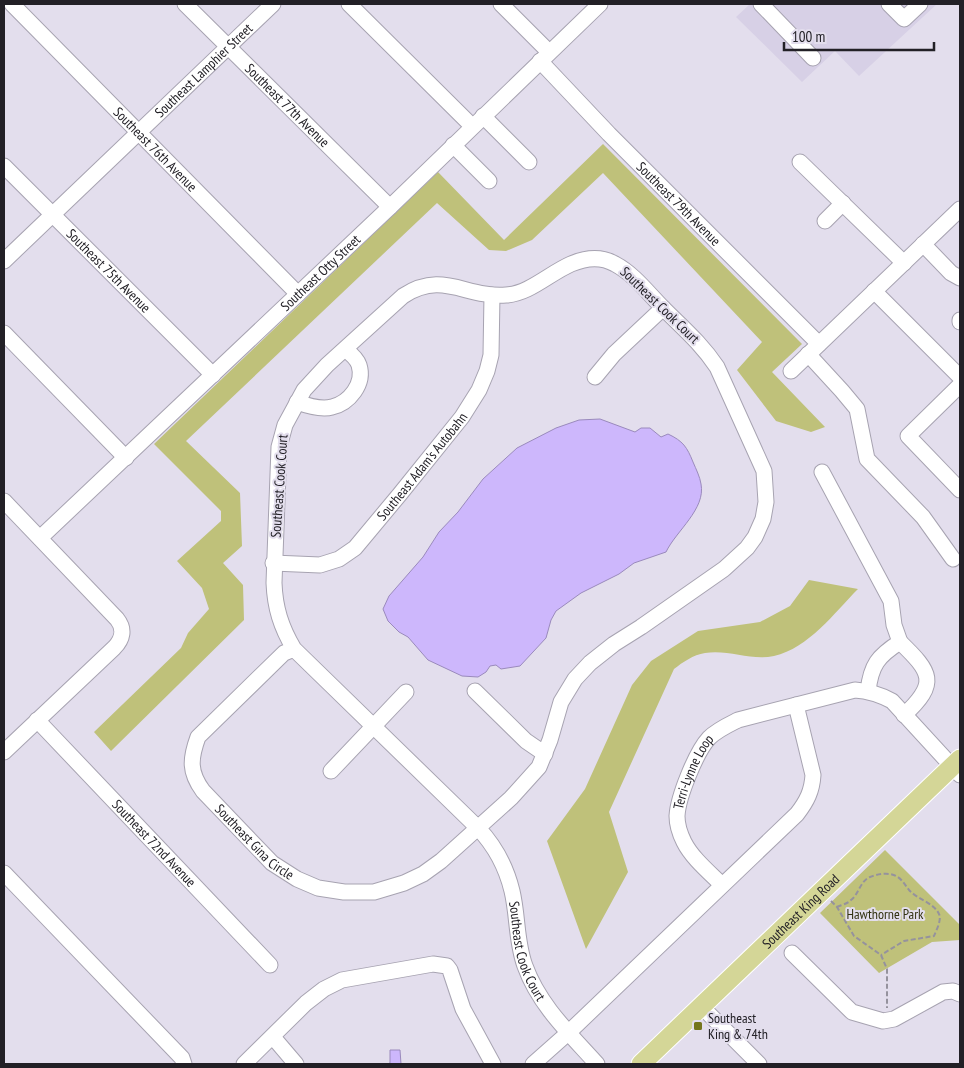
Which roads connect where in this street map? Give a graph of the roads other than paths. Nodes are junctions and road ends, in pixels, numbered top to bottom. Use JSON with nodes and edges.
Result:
{"nodes":[{"id":1,"x":12,"y":4,"type":"edge"},
{"id":2,"x":185,"y":4,"type":"edge"},
{"id":3,"x":274,"y":4,"type":"edge"},
{"id":4,"x":349,"y":4,"type":"edge"},
{"id":5,"x":501,"y":4,"type":"edge"},
{"id":6,"x":600,"y":4,"type":"edge"},
{"id":7,"x":762,"y":4,"type":"edge"},
{"id":8,"x":889,"y":4,"type":"edge"},
{"id":9,"x":920,"y":4,"type":"edge"},
{"id":10,"x":229,"y":47,"type":"junction"},
{"id":11,"x":544,"y":57,"type":"junction"},
{"id":12,"x":813,"y":58,"type":"dead end"},
{"id":13,"x":477,"y":121,"type":"junction"},
{"id":14,"x":139,"y":132,"type":"junction"},
{"id":15,"x":453,"y":145,"type":"junction"},
{"id":16,"x":529,"y":162,"type":"dead end"},
{"id":17,"x":800,"y":162,"type":"dead end"},
{"id":18,"x":4,"y":166,"type":"edge"},
{"id":19,"x":489,"y":181,"type":"dead end"},
{"id":20,"x":843,"y":203,"type":"junction"},
{"id":21,"x":390,"y":207,"type":"junction"},
{"id":22,"x":960,"y":209,"type":"edge"},
{"id":23,"x":53,"y":214,"type":"junction"},
{"id":24,"x":825,"y":221,"type":"dead end"},
{"id":25,"x":924,"y":244,"type":"junction"},
{"id":26,"x":4,"y":261,"type":"edge"},
{"id":27,"x":904,"y":263,"type":"junction"},
{"id":28,"x":960,"y":278,"type":"edge"},
{"id":29,"x":874,"y":291,"type":"junction"},
{"id":30,"x":298,"y":294,"type":"junction"},
{"id":31,"x":492,"y":295,"type":"junction"},
{"id":32,"x":663,"y":308,"type":"junction"},
{"id":33,"x":4,"y":334,"type":"edge"},
{"id":34,"x":814,"y":349,"type":"junction"},
{"id":35,"x":346,"y":350,"type":"junction"},
{"id":36,"x":791,"y":371,"type":"dead end"},
{"id":37,"x":213,"y":375,"type":"junction"},
{"id":38,"x":595,"y":377,"type":"dead end"},
{"id":39,"x":960,"y":377,"type":"edge"},
{"id":40,"x":960,"y":385,"type":"edge"},
{"id":41,"x":297,"y":402,"type":"junction"},
{"id":42,"x":126,"y":458,"type":"junction"},
{"id":43,"x":822,"y":472,"type":"dead end"},
{"id":44,"x":959,"y":485,"type":"edge"},
{"id":45,"x":4,"y":501,"type":"edge"},
{"id":46,"x":40,"y":538,"type":"junction"},
{"id":47,"x":952,"y":559,"type":"dead end"},
{"id":48,"x":273,"y":563,"type":"junction"},
{"id":49,"x":900,"y":642,"type":"junction"},
{"id":50,"x":294,"y":649,"type":"junction"},
{"id":51,"x":475,"y":691,"type":"dead end"},
{"id":52,"x":868,"y":691,"type":"junction"},
{"id":53,"x":406,"y":692,"type":"dead end"},
{"id":54,"x":796,"y":705,"type":"junction"},
{"id":55,"x":904,"y":715,"type":"junction"},
{"id":56,"x":37,"y":720,"type":"junction"},
{"id":57,"x":373,"y":727,"type":"junction"},
{"id":58,"x":4,"y":752,"type":"edge"},
{"id":59,"x":544,"y":754,"type":"junction"},
{"id":60,"x":958,"y":767,"type":"edge"},
{"id":61,"x":332,"y":771,"type":"dead end"},
{"id":62,"x":478,"y":828,"type":"junction"},
{"id":63,"x":4,"y":873,"type":"edge"},
{"id":64,"x":722,"y":885,"type":"junction"},
{"id":65,"x":792,"y":953,"type":"dead end"},
{"id":66,"x":270,"y":965,"type":"dead end"},
{"id":67,"x":960,"y":994,"type":"edge"},
{"id":68,"x":701,"y":1006,"type":"junction"},
{"id":69,"x":568,"y":1033,"type":"junction"},
{"id":70,"x":273,"y":1037,"type":"junction"},
{"id":71,"x":183,"y":1061,"type":"edge"},
{"id":72,"x":244,"y":1064,"type":"edge"},
{"id":73,"x":296,"y":1064,"type":"edge"},
{"id":74,"x":493,"y":1064,"type":"edge"},
{"id":75,"x":533,"y":1064,"type":"edge"},
{"id":76,"x":597,"y":1064,"type":"edge"},
{"id":77,"x":641,"y":1064,"type":"edge"},
{"id":78,"x":759,"y":1064,"type":"edge"}],
"edges":[{"from":1,"to":14,"type":"street","name":"Southeast 76th Avenue"},
{"from":2,"to":10,"type":"street","name":"Southeast 77th Avenue"},
{"from":3,"to":10,"type":"street","name":"Southeast Lamphier Street"},
{"from":4,"to":13,"type":"street"},
{"from":5,"to":11,"type":"street","name":"Southeast 79th Avenue"},
{"from":6,"to":11,"type":"street","name":"Southeast Otty Street"},
{"from":7,"to":12,"type":"street"},
{"from":8,"to":9,"type":"street"},
{"from":10,"to":14,"type":"street","name":"Southeast Lamphier Street"},
{"from":10,"to":21,"type":"street","name":"Southeast 77th Avenue"},
{"from":11,"to":13,"type":"street","name":"Southeast Otty Street"},
{"from":11,"to":34,"type":"street","name":"Southeast 79th Avenue"},
{"from":13,"to":15,"type":"street","name":"Southeast Otty Street"},
{"from":13,"to":16,"type":"street"},
{"from":14,"to":23,"type":"street","name":"Southeast Lamphier Street"},
{"from":14,"to":30,"type":"street","name":"Southeast 76th Avenue"},
{"from":15,"to":19,"type":"street"},
{"from":15,"to":21,"type":"street","name":"Southeast Otty Street"},
{"from":17,"to":20,"type":"street"},
{"from":18,"to":23,"type":"street","name":"Southeast 75th Avenue"},
{"from":20,"to":24,"type":"street"},
{"from":20,"to":27,"type":"street"},
{"from":21,"to":30,"type":"street","name":"Southeast Otty Street"},
{"from":22,"to":25,"type":"street"},
{"from":23,"to":26,"type":"street","name":"Southeast Lamphier Street"},
{"from":23,"to":37,"type":"street","name":"Southeast 75th Avenue"},
{"from":25,"to":27,"type":"street"},
{"from":25,"to":28,"type":"street"},
{"from":27,"to":29,"type":"street"},
{"from":29,"to":34,"type":"street"},
{"from":29,"to":39,"type":"street"},
{"from":30,"to":37,"type":"street","name":"Southeast Otty Street"},
{"from":31,"to":32,"type":"street","name":"Southeast Cook Court"},
{"from":31,"to":35,"type":"street","name":"Southeast Cook Court"},
{"from":31,"to":48,"type":"street","name":"Southeast Adam's Autobahn"},
{"from":32,"to":38,"type":"street"},
{"from":32,"to":59,"type":"street","name":"Southeast Cook Court"},
{"from":33,"to":42,"type":"street"},
{"from":34,"to":36,"type":"street"},
{"from":34,"to":47,"type":"street","name":"Southeast 79th Avenue"},
{"from":35,"to":41,"type":"street","name":"Southeast Cook Court"},
{"from":35,"to":41,"type":"street"},
{"from":37,"to":42,"type":"street","name":"Southeast Otty Street"},
{"from":40,"to":44,"type":"street"},
{"from":41,"to":48,"type":"street","name":"Southeast Cook Court"},
{"from":42,"to":46,"type":"street","name":"Southeast Otty Street"},
{"from":43,"to":49,"type":"street"},
{"from":45,"to":46,"type":"street"},
{"from":46,"to":56,"type":"street"},
{"from":48,"to":50,"type":"street","name":"Southeast Cook Court"},
{"from":49,"to":52,"type":"street"},
{"from":49,"to":55,"type":"street"},
{"from":50,"to":57,"type":"street","name":"Southeast Cook Court"},
{"from":50,"to":62,"type":"street","name":"Southeast Gina Circle"},
{"from":51,"to":59,"type":"street"},
{"from":52,"to":54,"type":"street","name":"Terri-Lynne Loop"},
{"from":52,"to":55,"type":"street"},
{"from":53,"to":57,"type":"street"},
{"from":54,"to":64,"type":"street"},
{"from":54,"to":64,"type":"street","name":"Terri-Lynne Loop"},
{"from":55,"to":60,"type":"street"},
{"from":56,"to":58,"type":"street"},
{"from":56,"to":66,"type":"street","name":"Southeast 72nd Avenue"},
{"from":57,"to":61,"type":"street"},
{"from":57,"to":62,"type":"street","name":"Southeast Cook Court"},
{"from":59,"to":62,"type":"street","name":"Southeast Cook Court"},
{"from":60,"to":68,"type":"main road","name":"Southeast King Road"},
{"from":62,"to":69,"type":"street","name":"Southeast Cook Court"},
{"from":63,"to":71,"type":"street"},
{"from":64,"to":69,"type":"street"},
{"from":65,"to":67,"type":"street"},
{"from":68,"to":77,"type":"main road","name":"Southeast King Road"},
{"from":68,"to":78,"type":"street"},
{"from":69,"to":75,"type":"street"},
{"from":69,"to":76,"type":"street","name":"Southeast Cook Court"},
{"from":70,"to":72,"type":"street"},
{"from":70,"to":73,"type":"street"},
{"from":70,"to":74,"type":"street"}]}
